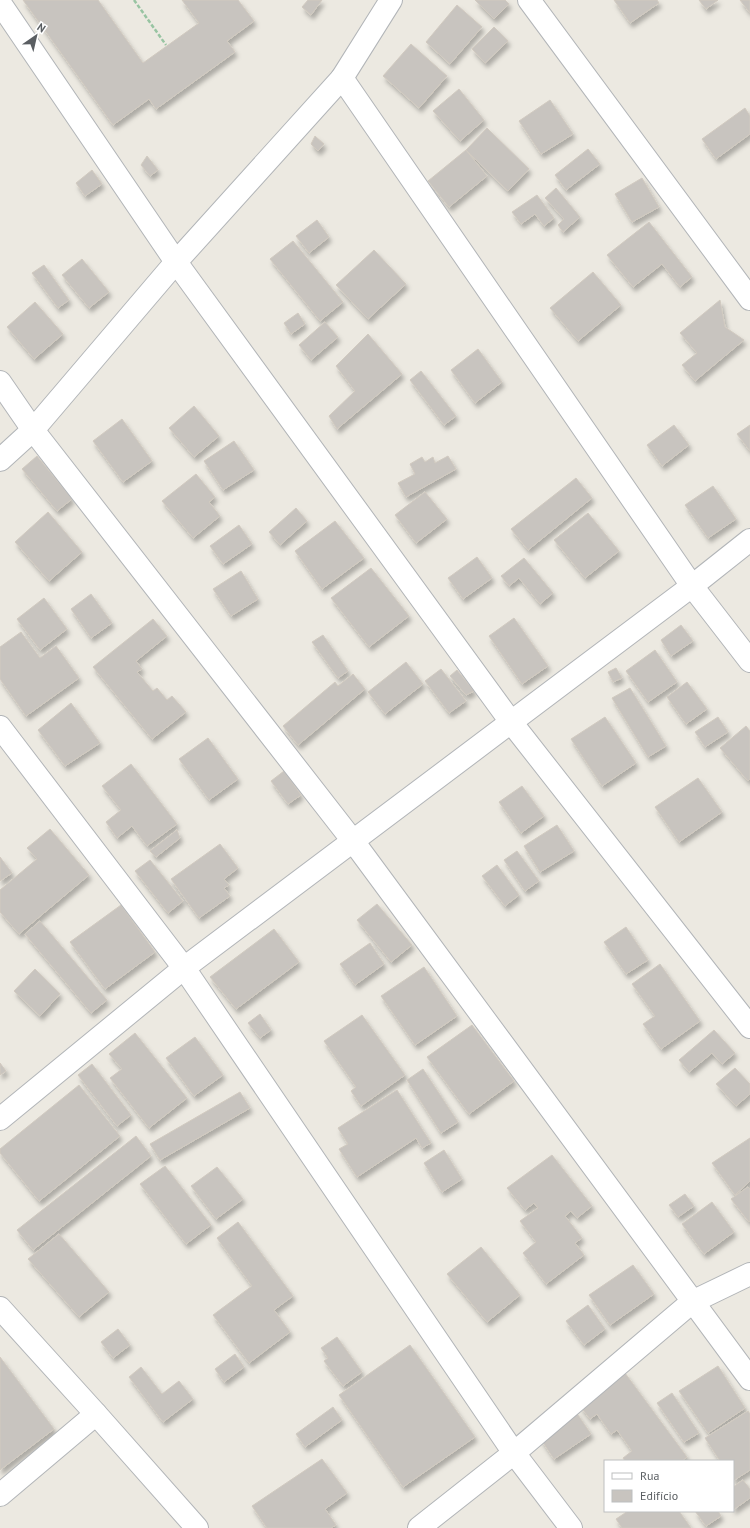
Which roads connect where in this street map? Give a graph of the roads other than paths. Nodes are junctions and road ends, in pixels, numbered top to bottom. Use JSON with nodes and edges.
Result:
{"nodes":[{"id":1,"x":391,"y":0,"type":"edge"},
{"id":2,"x":529,"y":0,"type":"edge"},
{"id":3,"x":0,"y":3,"type":"edge"},
{"id":4,"x":342,"y":78,"type":"junction"},
{"id":5,"x":176,"y":262,"type":"junction"},
{"id":6,"x":750,"y":299,"type":"edge"},
{"id":7,"x":0,"y":382,"type":"edge"},
{"id":8,"x":33,"y":430,"type":"junction"},
{"id":9,"x":0,"y":460,"type":"edge"},
{"id":10,"x":750,"y":540,"type":"edge"},
{"id":11,"x":692,"y":586,"type":"junction"},
{"id":12,"x":750,"y":661,"type":"edge"},
{"id":13,"x":511,"y":722,"type":"junction"},
{"id":14,"x":0,"y":727,"type":"edge"},
{"id":15,"x":352,"y":841,"type":"junction"},
{"id":16,"x":184,"y":968,"type":"junction"},
{"id":17,"x":750,"y":1027,"type":"edge"},
{"id":18,"x":0,"y":1119,"type":"edge"},
{"id":19,"x":750,"y":1274,"type":"edge"},
{"id":20,"x":692,"y":1302,"type":"junction"},
{"id":21,"x":0,"y":1308,"type":"edge"},
{"id":22,"x":750,"y":1379,"type":"edge"},
{"id":23,"x":96,"y":1414,"type":"junction"},
{"id":24,"x":514,"y":1453,"type":"junction"},
{"id":25,"x":0,"y":1495,"type":"edge"},
{"id":26,"x":197,"y":1528,"type":"edge"},
{"id":27,"x":419,"y":1528,"type":"edge"},
{"id":28,"x":571,"y":1528,"type":"edge"}],
"edges":[{"from":1,"to":4,"type":"street"},
{"from":2,"to":6,"type":"street"},
{"from":3,"to":5,"type":"street"},
{"from":4,"to":5,"type":"street"},
{"from":4,"to":11,"type":"street"},
{"from":5,"to":8,"type":"street"},
{"from":5,"to":13,"type":"street"},
{"from":7,"to":8,"type":"street"},
{"from":8,"to":9,"type":"street"},
{"from":8,"to":15,"type":"street"},
{"from":10,"to":11,"type":"street"},
{"from":11,"to":12,"type":"street"},
{"from":11,"to":13,"type":"street"},
{"from":13,"to":15,"type":"street"},
{"from":13,"to":17,"type":"street"},
{"from":14,"to":16,"type":"street"},
{"from":15,"to":16,"type":"street"},
{"from":15,"to":20,"type":"street"},
{"from":16,"to":18,"type":"street"},
{"from":16,"to":24,"type":"street"},
{"from":19,"to":20,"type":"street"},
{"from":20,"to":22,"type":"street"},
{"from":20,"to":24,"type":"street"},
{"from":21,"to":23,"type":"street"},
{"from":23,"to":25,"type":"street"},
{"from":23,"to":26,"type":"street"},
{"from":24,"to":27,"type":"street"},
{"from":24,"to":28,"type":"street"}]}
